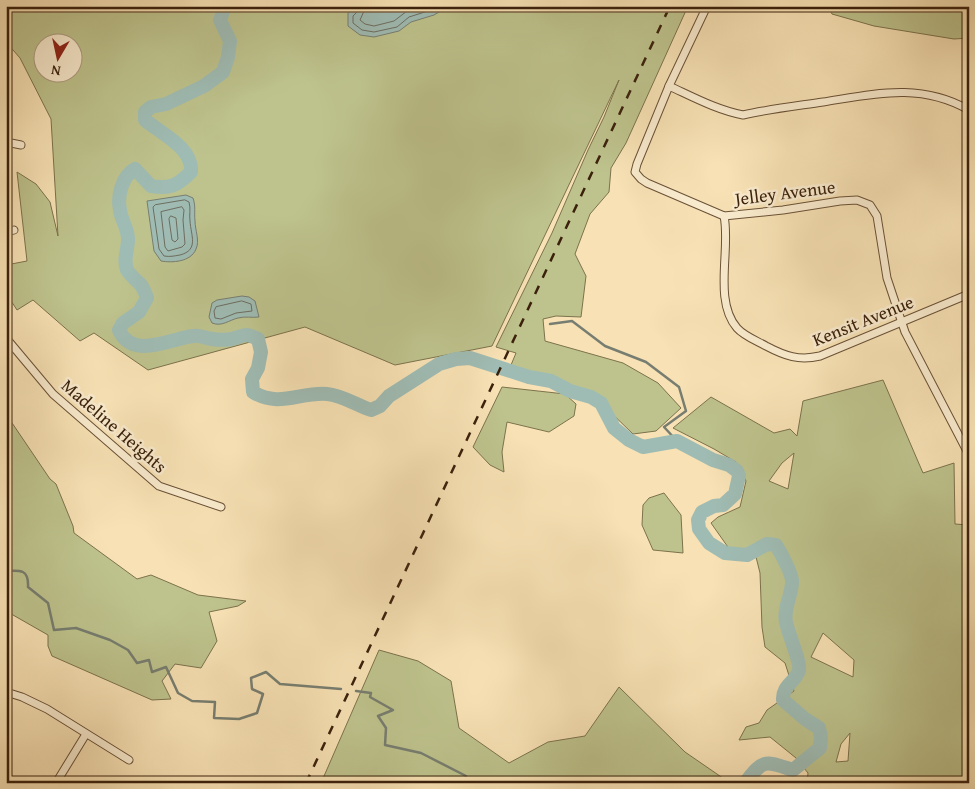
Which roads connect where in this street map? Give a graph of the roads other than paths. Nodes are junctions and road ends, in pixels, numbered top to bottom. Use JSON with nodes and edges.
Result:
{"nodes":[{"id":1,"x":707,"y":6,"type":"edge"},
{"id":2,"x":669,"y":86,"type":"junction"},
{"id":3,"x":969,"y":110,"type":"edge"},
{"id":4,"x":6,"y":142,"type":"edge"},
{"id":5,"x":22,"y":145,"type":"dead end"},
{"id":6,"x":724,"y":216,"type":"junction"},
{"id":7,"x":14,"y":230,"type":"dead end"},
{"id":8,"x":6,"y":232,"type":"edge"},
{"id":9,"x":969,"y":294,"type":"edge"},
{"id":10,"x":901,"y":322,"type":"junction"},
{"id":11,"x":6,"y":338,"type":"edge"},
{"id":12,"x":969,"y":455,"type":"edge"},
{"id":13,"x":222,"y":507,"type":"dead end"},
{"id":14,"x":6,"y":692,"type":"edge"},
{"id":15,"x":86,"y":734,"type":"junction"},
{"id":16,"x":129,"y":760,"type":"dead end"},
{"id":17,"x":56,"y":783,"type":"edge"}],
"edges":[{"from":1,"to":2,"type":"street"},
{"from":2,"to":3,"type":"street"},
{"from":2,"to":6,"type":"street","name":"Jelley Avenue"},
{"from":4,"to":5,"type":"street"},
{"from":6,"to":10,"type":"street","name":"Jelley Avenue"},
{"from":6,"to":10,"type":"street","name":"Kensit Avenue"},
{"from":7,"to":8,"type":"street"},
{"from":9,"to":10,"type":"street","name":"Kensit Avenue"},
{"from":10,"to":12,"type":"street","name":"Jelley Avenue"},
{"from":11,"to":13,"type":"street","name":"Madeline Heights"},
{"from":14,"to":15,"type":"street"},
{"from":15,"to":16,"type":"street"},
{"from":15,"to":17,"type":"street"}]}
